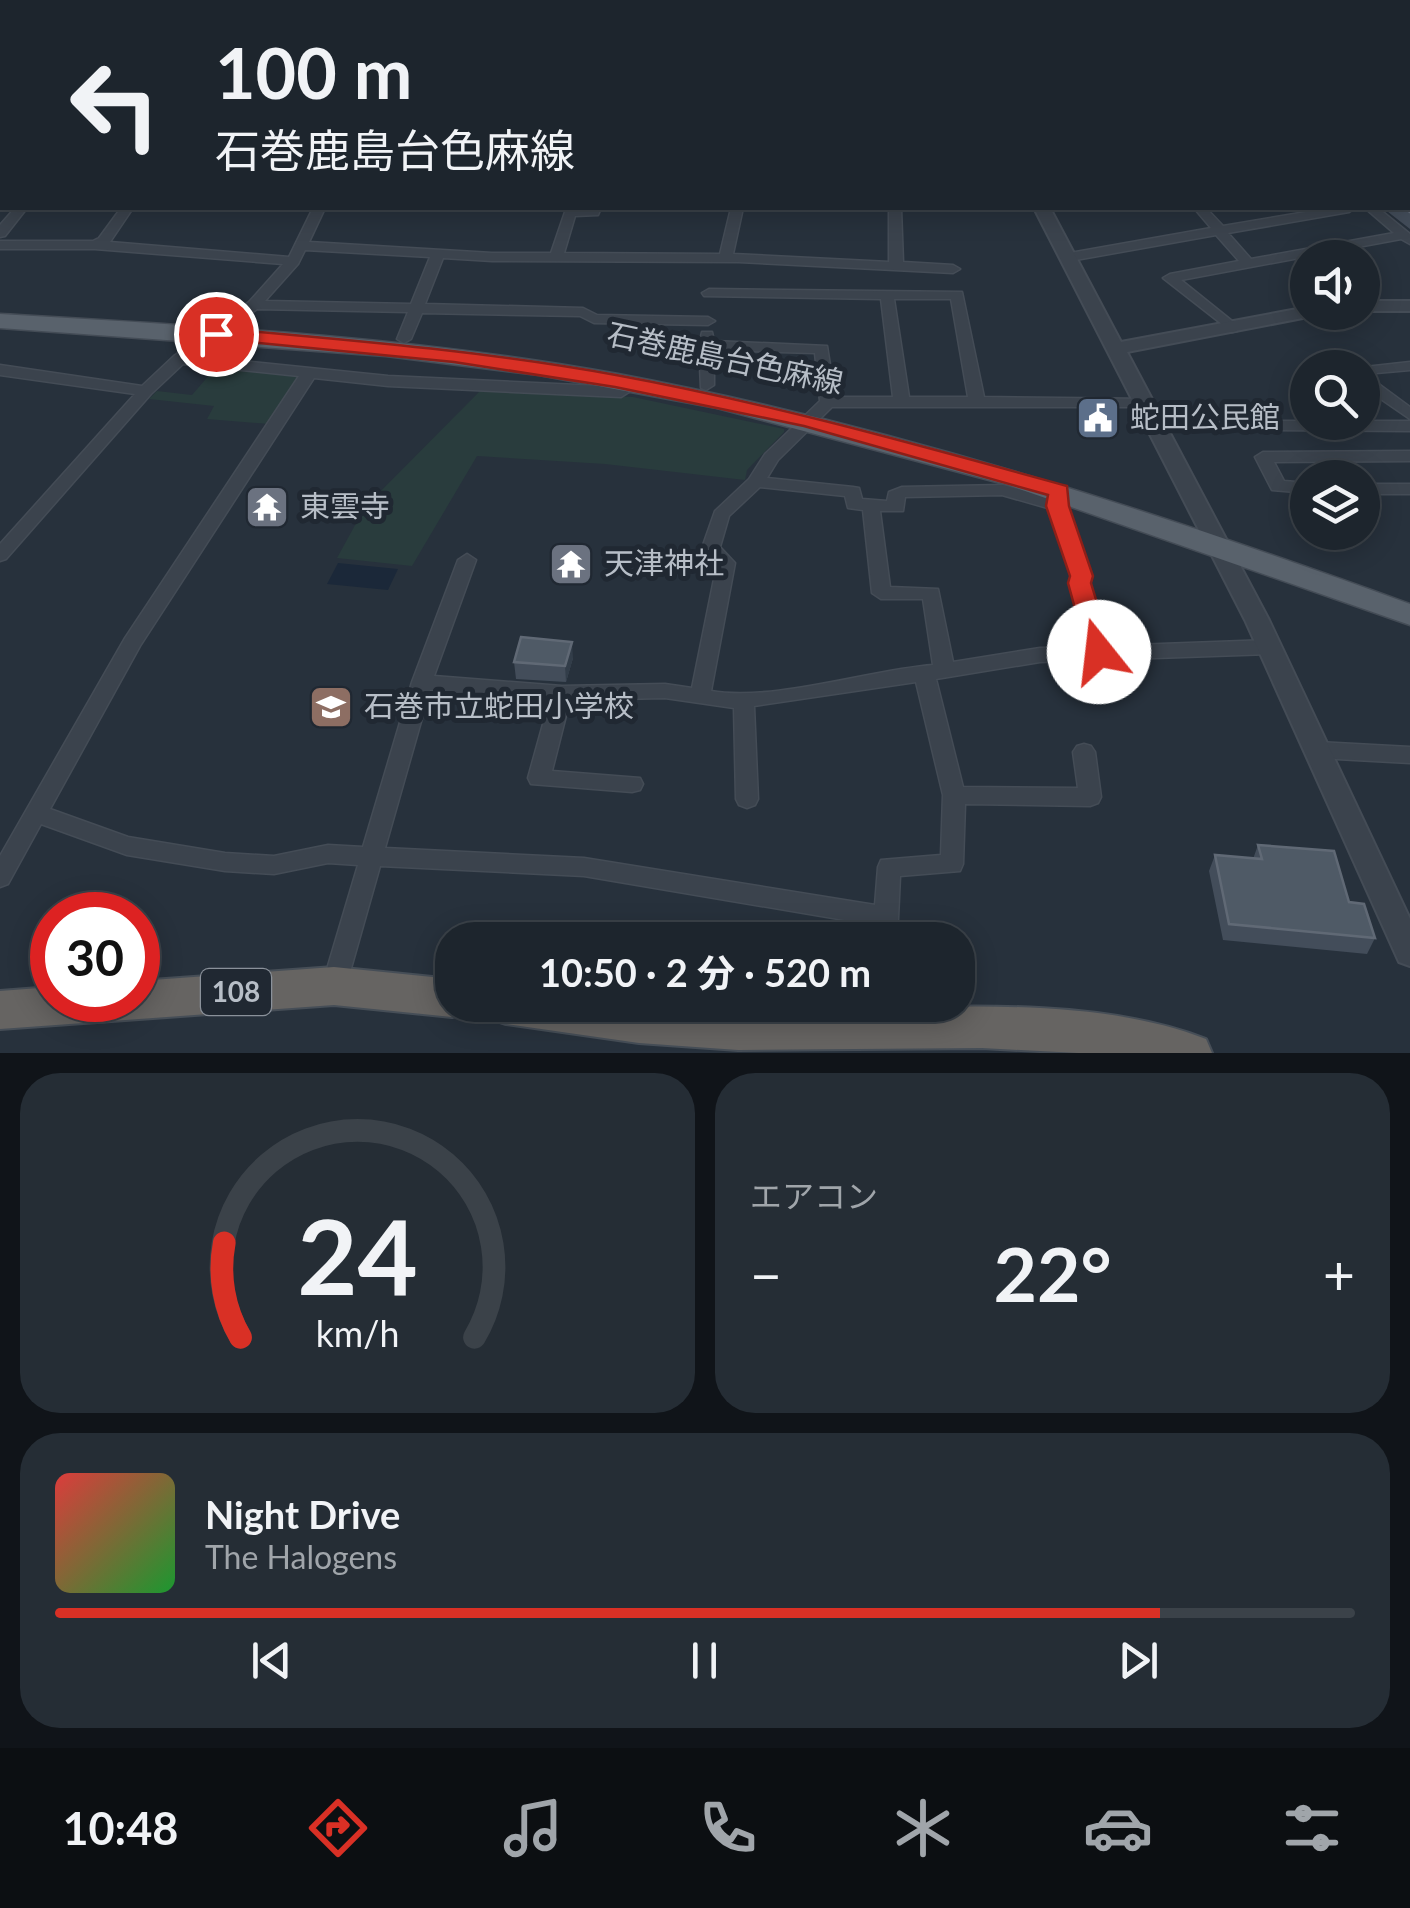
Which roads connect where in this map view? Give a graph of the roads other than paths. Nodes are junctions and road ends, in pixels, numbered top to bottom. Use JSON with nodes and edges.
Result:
{"nodes":[{"id":1,"x":19,"y":210,"type":"edge"},
{"id":2,"x":126,"y":210,"type":"edge"},
{"id":3,"x":317,"y":210,"type":"edge"},
{"id":4,"x":594,"y":210,"type":"edge"},
{"id":5,"x":736,"y":210,"type":"edge"},
{"id":6,"x":895,"y":210,"type":"edge"},
{"id":7,"x":1043,"y":210,"type":"edge"},
{"id":8,"x":1202,"y":210,"type":"edge"},
{"id":9,"x":1336,"y":210,"type":"edge"},
{"id":10,"x":1374,"y":210,"type":"edge"},
{"id":11,"x":1218,"y":230,"type":"junction"},
{"id":12,"x":0,"y":233,"type":"edge"},
{"id":13,"x":1407,"y":238,"type":"edge"},
{"id":14,"x":0,"y":244,"type":"edge"},
{"id":15,"x":95,"y":245,"type":"junction"},
{"id":16,"x":303,"y":246,"type":"junction"},
{"id":17,"x":438,"y":254,"type":"junction"},
{"id":18,"x":1070,"y":257,"type":"junction"},
{"id":19,"x":556,"y":258,"type":"junction"},
{"id":20,"x":718,"y":260,"type":"junction"},
{"id":21,"x":294,"y":261,"type":"junction"},
{"id":22,"x":1247,"y":263,"type":"junction"},
{"id":23,"x":896,"y":266,"type":"junction"},
{"id":24,"x":953,"y":269,"type":"dead end"},
{"id":25,"x":709,"y":293,"type":"junction"},
{"id":26,"x":887,"y":296,"type":"junction"},
{"id":27,"x":254,"y":305,"type":"junction"},
{"id":28,"x":1380,"y":306,"type":"edge"},
{"id":29,"x":1410,"y":306,"type":"edge"},
{"id":30,"x":416,"y":310,"type":"junction"},
{"id":31,"x":0,"y":311,"type":"edge"},
{"id":32,"x":1290,"y":316,"type":"edge"},
{"id":33,"x":0,"y":321,"type":"edge"},
{"id":34,"x":708,"y":321,"type":"junction"},
{"id":35,"x":1232,"y":328,"type":"junction"},
{"id":36,"x":222,"y":329,"type":"junction"},
{"id":37,"x":404,"y":339,"type":"junction"},
{"id":38,"x":706,"y":345,"type":"junction"},
{"id":39,"x":1118,"y":348,"type":"junction"},
{"id":40,"x":179,"y":359,"type":"junction"},
{"id":41,"x":1410,"y":366,"type":"edge"},
{"id":42,"x":1380,"y":368,"type":"edge"},
{"id":43,"x":0,"y":370,"type":"edge"},
{"id":44,"x":309,"y":373,"type":"junction"},
{"id":45,"x":706,"y":385,"type":"junction"},
{"id":46,"x":146,"y":391,"type":"junction"},
{"id":47,"x":621,"y":392,"type":"dead end"},
{"id":48,"x":1380,"y":392,"type":"edge"},
{"id":49,"x":1145,"y":402,"type":"junction"},
{"id":50,"x":902,"y":404,"type":"junction"},
{"id":51,"x":978,"y":404,"type":"junction"},
{"id":52,"x":819,"y":411,"type":"junction"},
{"id":53,"x":1410,"y":414,"type":"edge"},
{"id":54,"x":1157,"y":426,"type":"junction"},
{"id":55,"x":1244,"y":426,"type":"junction"},
{"id":56,"x":1410,"y":426,"type":"edge"},
{"id":57,"x":1410,"y":456,"type":"edge"},
{"id":58,"x":1262,"y":457,"type":"junction"},
{"id":59,"x":756,"y":482,"type":"junction"},
{"id":60,"x":1290,"y":487,"type":"edge"},
{"id":61,"x":1380,"y":488,"type":"edge"},
{"id":62,"x":1410,"y":489,"type":"edge"},
{"id":63,"x":1058,"y":499,"type":"junction"},
{"id":64,"x":871,"y":505,"type":"junction"},
{"id":65,"x":1216,"y":540,"type":"junction"},
{"id":66,"x":0,"y":554,"type":"edge"},
{"id":67,"x":468,"y":560,"type":"dead end"},
{"id":68,"x":1410,"y":599,"type":"edge"},
{"id":69,"x":1410,"y":615,"type":"edge"},
{"id":70,"x":1270,"y":646,"type":"junction"},
{"id":71,"x":1099,"y":652,"type":"junction"},
{"id":72,"x":934,"y":670,"type":"junction"},
{"id":73,"x":422,"y":682,"type":"junction"},
{"id":74,"x":562,"y":693,"type":"junction"},
{"id":75,"x":700,"y":697,"type":"junction"},
{"id":76,"x":744,"y":700,"type":"junction"},
{"id":77,"x":1318,"y":750,"type":"junction"},
{"id":78,"x":1084,"y":752,"type":"dead end"},
{"id":79,"x":1410,"y":755,"type":"edge"},
{"id":80,"x":632,"y":784,"type":"dead end"},
{"id":81,"x":954,"y":796,"type":"junction"},
{"id":82,"x":747,"y":798,"type":"dead end"},
{"id":83,"x":36,"y":813,"type":"junction"},
{"id":84,"x":368,"y":858,"type":"junction"},
{"id":85,"x":0,"y":877,"type":"edge"},
{"id":86,"x":855,"y":922,"type":"edge"},
{"id":87,"x":885,"y":922,"type":"edge"},
{"id":88,"x":1410,"y":952,"type":"edge"},
{"id":89,"x":334,"y":986,"type":"junction"},
{"id":90,"x":435,"y":996,"type":"edge"},
{"id":91,"x":160,"y":998,"type":"edge"},
{"id":92,"x":30,"y":1008,"type":"edge"},
{"id":93,"x":0,"y":1010,"type":"edge"},
{"id":94,"x":630,"y":1022,"type":"edge"},
{"id":95,"x":787,"y":1022,"type":"edge"},
{"id":96,"x":964,"y":1022,"type":"edge"},
{"id":97,"x":1190,"y":1053,"type":"edge"}],
"edges":[{"from":1,"to":12,"type":"street"},
{"from":2,"to":15,"type":"street"},
{"from":3,"to":16,"type":"street"},
{"from":4,"to":19,"type":"street"},
{"from":5,"to":20,"type":"street"},
{"from":6,"to":23,"type":"street"},
{"from":7,"to":18,"type":"street"},
{"from":8,"to":11,"type":"street"},
{"from":9,"to":11,"type":"street"},
{"from":10,"to":13,"type":"street"},
{"from":11,"to":18,"type":"street"},
{"from":11,"to":22,"type":"street"},
{"from":13,"to":22,"type":"street"},
{"from":14,"to":15,"type":"street"},
{"from":15,"to":21,"type":"street"},
{"from":16,"to":17,"type":"street"},
{"from":16,"to":21,"type":"street"},
{"from":17,"to":19,"type":"street"},
{"from":17,"to":30,"type":"street"},
{"from":18,"to":39,"type":"street"},
{"from":19,"to":20,"type":"street"},
{"from":20,"to":23,"type":"street"},
{"from":20,"to":25,"type":"street"},
{"from":21,"to":27,"type":"street"},
{"from":22,"to":35,"type":"street"},
{"from":23,"to":24,"type":"street"},
{"from":25,"to":26,"type":"street"},
{"from":25,"to":34,"type":"street"},
{"from":26,"to":50,"type":"street"},
{"from":26,"to":51,"type":"street"},
{"from":27,"to":30,"type":"street"},
{"from":27,"to":36,"type":"street"},
{"from":28,"to":29,"type":"street"},
{"from":30,"to":34,"type":"street"},
{"from":30,"to":37,"type":"street"},
{"from":31,"to":36,"type":"main road","name":"石巻鹿島台色麻線"},
{"from":32,"to":35,"type":"street"},
{"from":33,"to":36,"type":"main road","name":"石巻鹿島台色麻線"},
{"from":34,"to":38,"type":"street"},
{"from":35,"to":39,"type":"street"},
{"from":36,"to":37,"type":"main road","name":"石巻鹿島台色麻線"},
{"from":36,"to":40,"type":"street"},
{"from":36,"to":52,"type":"main road","name":"石巻鹿島台色麻線"},
{"from":37,"to":45,"type":"main road","name":"石巻鹿島台色麻線"},
{"from":38,"to":45,"type":"street"},
{"from":38,"to":52,"type":"street"},
{"from":39,"to":49,"type":"street"},
{"from":40,"to":44,"type":"street"},
{"from":40,"to":46,"type":"street"},
{"from":41,"to":42,"type":"street"},
{"from":43,"to":46,"type":"street"},
{"from":44,"to":47,"type":"street"},
{"from":44,"to":83,"type":"street"},
{"from":45,"to":52,"type":"main road","name":"石巻鹿島台色麻線"},
{"from":46,"to":66,"type":"street"},
{"from":48,"to":53,"type":"street"},
{"from":49,"to":51,"type":"street"},
{"from":49,"to":54,"type":"street"},
{"from":50,"to":51,"type":"street"},
{"from":50,"to":52,"type":"street"},
{"from":52,"to":59,"type":"street"},
{"from":52,"to":63,"type":"main road","name":"石巻鹿島台色麻線"},
{"from":52,"to":65,"type":"main road","name":"石巻鹿島台色麻線"},
{"from":54,"to":55,"type":"street"},
{"from":54,"to":65,"type":"street"},
{"from":55,"to":56,"type":"street"},
{"from":55,"to":58,"type":"street"},
{"from":57,"to":58,"type":"street"},
{"from":58,"to":60,"type":"street"},
{"from":59,"to":64,"type":"street"},
{"from":59,"to":75,"type":"street"},
{"from":61,"to":62,"type":"street"},
{"from":63,"to":64,"type":"street"},
{"from":63,"to":65,"type":"main road","name":"石巻鹿島台色麻線"},
{"from":63,"to":71,"type":"street"},
{"from":64,"to":72,"type":"street"},
{"from":65,"to":68,"type":"main road","name":"石巻鹿島台色麻線"},
{"from":65,"to":69,"type":"main road","name":"石巻鹿島台色麻線"},
{"from":65,"to":70,"type":"street"},
{"from":67,"to":73,"type":"street"},
{"from":70,"to":71,"type":"street"},
{"from":70,"to":77,"type":"street"},
{"from":71,"to":72,"type":"street"},
{"from":72,"to":76,"type":"street"},
{"from":72,"to":81,"type":"street"},
{"from":73,"to":74,"type":"street"},
{"from":73,"to":84,"type":"street"},
{"from":74,"to":75,"type":"street"},
{"from":74,"to":80,"type":"street"},
{"from":75,"to":76,"type":"street"},
{"from":76,"to":82,"type":"street"},
{"from":77,"to":79,"type":"street"},
{"from":77,"to":88,"type":"street"},
{"from":78,"to":81,"type":"street"},
{"from":81,"to":87,"type":"street"},
{"from":83,"to":84,"type":"street"},
{"from":83,"to":85,"type":"street"},
{"from":84,"to":86,"type":"street"},
{"from":84,"to":89,"type":"street"},
{"from":89,"to":90,"type":"highway","number":"108"},
{"from":89,"to":91,"type":"highway","number":"108"},
{"from":92,"to":93,"type":"highway","number":"108"},
{"from":94,"to":95,"type":"highway"},
{"from":96,"to":97,"type":"highway"}]}
